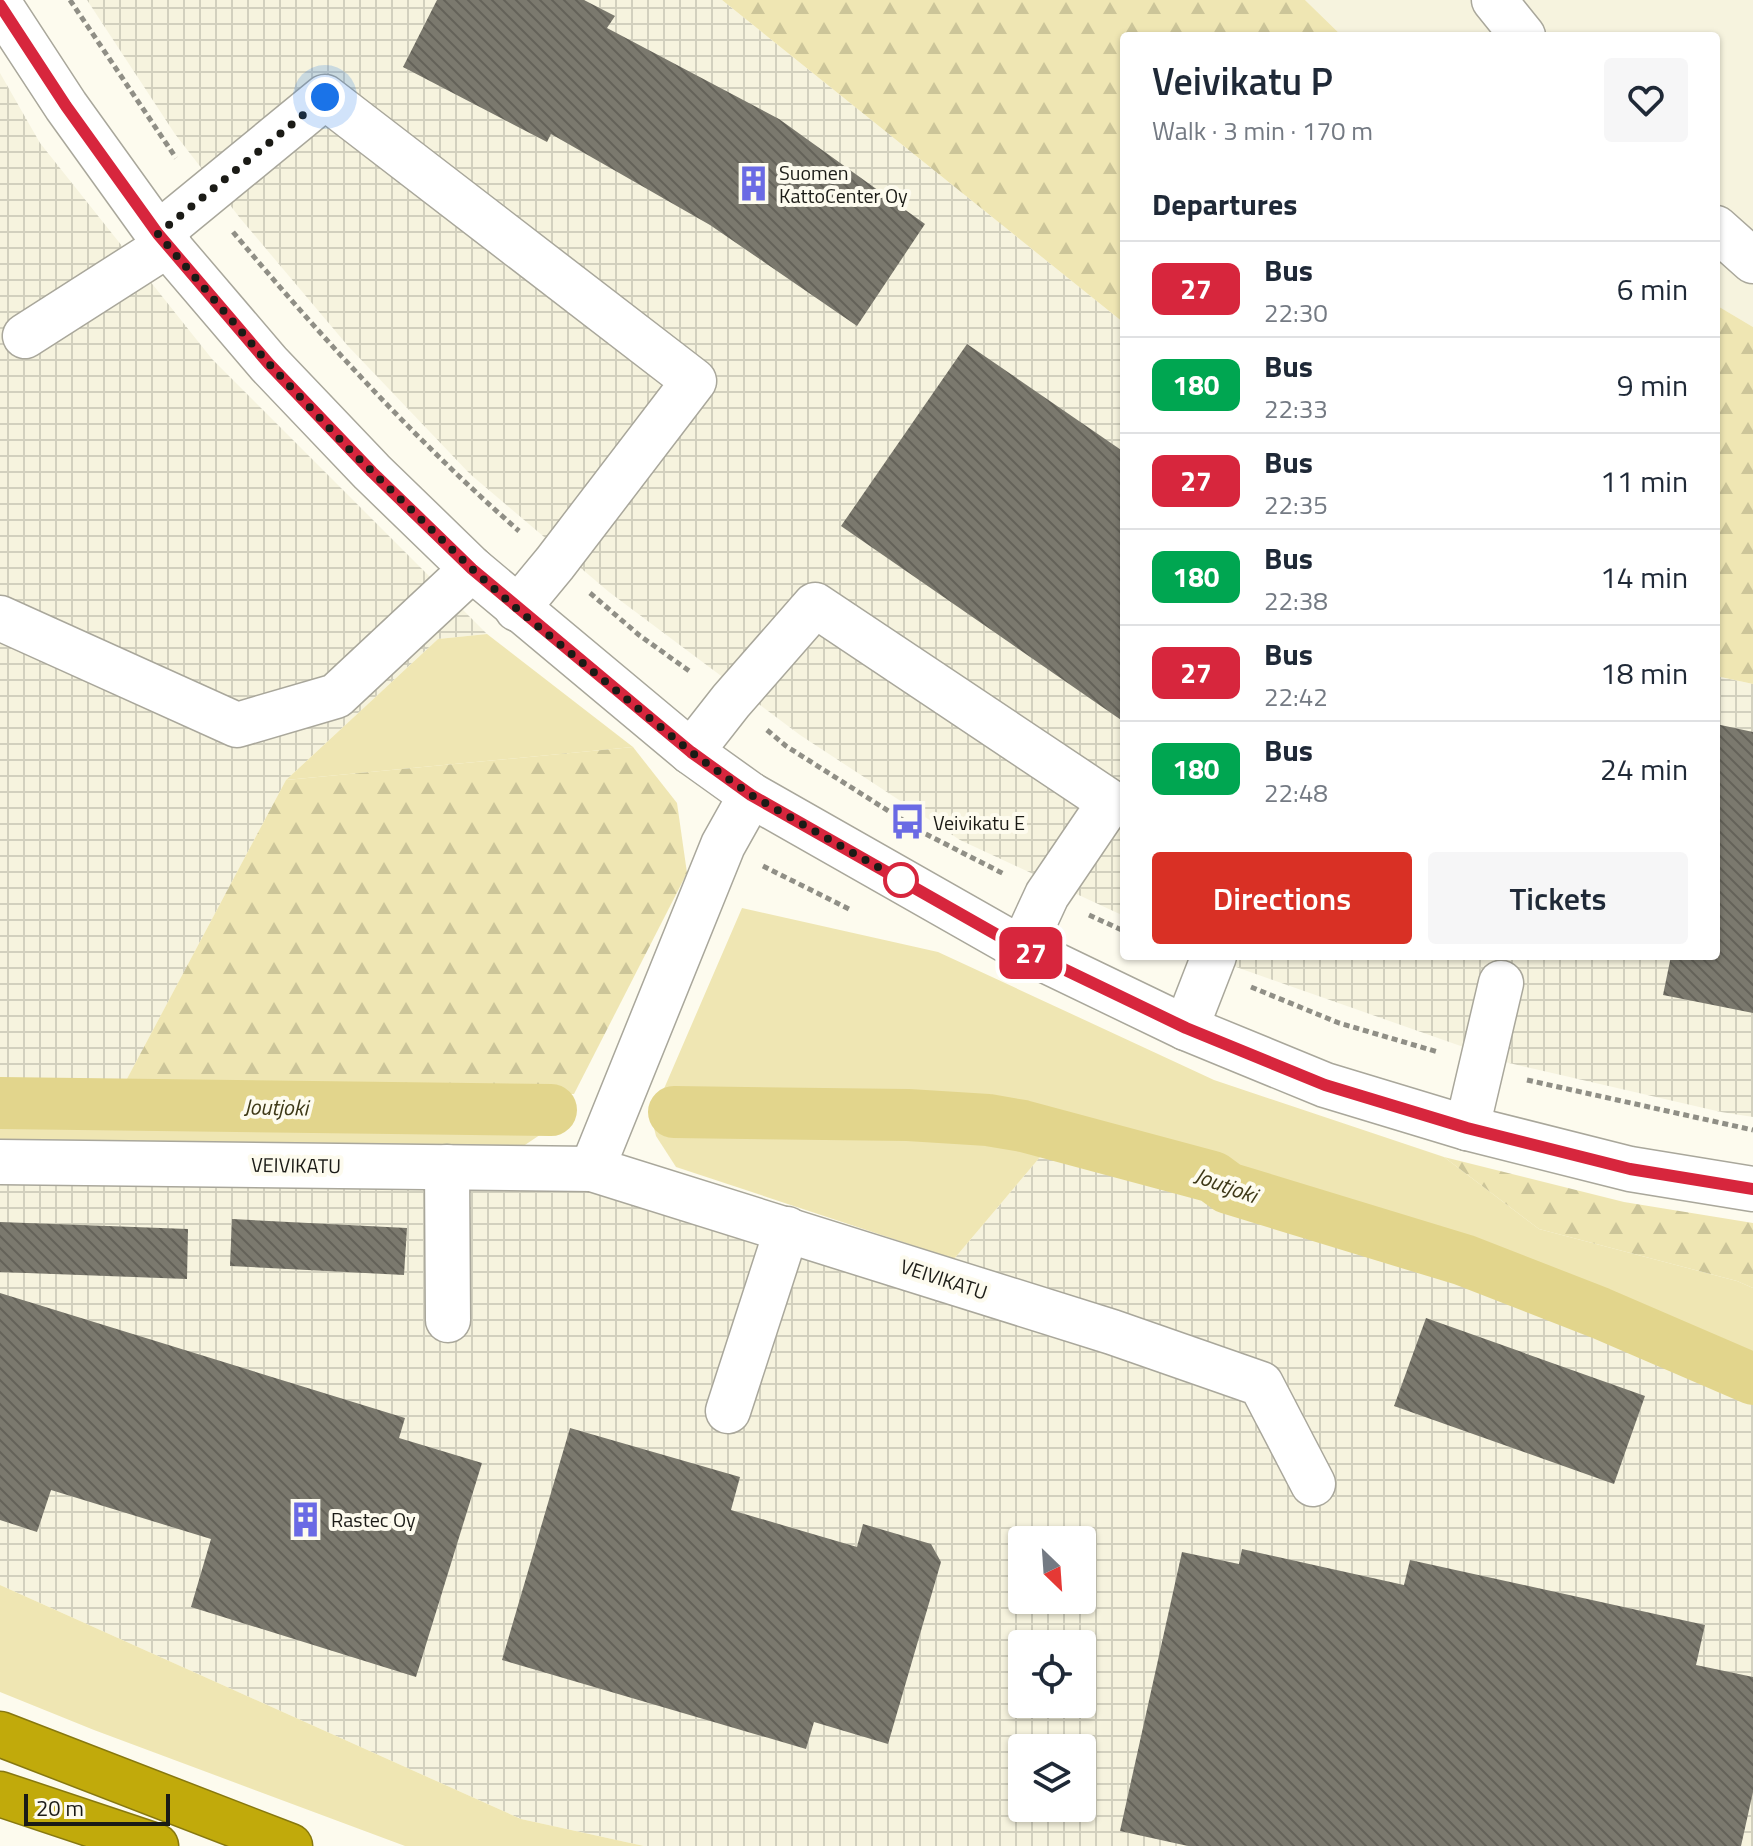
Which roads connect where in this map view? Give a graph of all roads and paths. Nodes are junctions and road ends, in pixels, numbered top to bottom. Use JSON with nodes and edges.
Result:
{"nodes":[{"id":1,"x":1494,"y":0,"type":"edge"},
{"id":2,"x":0,"y":5,"type":"edge"},
{"id":3,"x":1520,"y":32,"type":"edge"},
{"id":4,"x":1720,"y":232,"type":"edge"},
{"id":5,"x":164,"y":239,"type":"junction"},
{"id":6,"x":1753,"y":261,"type":"edge"},
{"id":7,"x":25,"y":336,"type":"dead end"},
{"id":8,"x":472,"y":569,"type":"junction"},
{"id":9,"x":517,"y":609,"type":"junction"},
{"id":10,"x":0,"y":618,"type":"edge"},
{"id":11,"x":691,"y":752,"type":"junction"},
{"id":12,"x":751,"y":795,"type":"junction"},
{"id":13,"x":723,"y":845,"type":"junction"},
{"id":14,"x":863,"y":916,"type":"dead end"},
{"id":15,"x":1022,"y":949,"type":"junction"},
{"id":16,"x":1212,"y":960,"type":"edge"},
{"id":17,"x":1501,"y":983,"type":"dead end"},
{"id":18,"x":1186,"y":1028,"type":"junction"},
{"id":19,"x":1467,"y":1128,"type":"junction"},
{"id":20,"x":0,"y":1162,"type":"edge"},
{"id":21,"x":447,"y":1167,"type":"junction"},
{"id":22,"x":592,"y":1169,"type":"junction"},
{"id":23,"x":1753,"y":1189,"type":"edge"},
{"id":24,"x":787,"y":1229,"type":"junction"},
{"id":25,"x":448,"y":1320,"type":"dead end"},
{"id":26,"x":728,"y":1411,"type":"dead end"},
{"id":27,"x":1313,"y":1484,"type":"dead end"},
{"id":28,"x":0,"y":1734,"type":"edge"},
{"id":29,"x":0,"y":1794,"type":"edge"},
{"id":30,"x":156,"y":1846,"type":"edge"},
{"id":31,"x":290,"y":1846,"type":"edge"}],
"edges":[{"from":1,"to":3,"type":"street"},
{"from":2,"to":5,"type":"street"},
{"from":4,"to":6,"type":"street"},
{"from":5,"to":7,"type":"street"},
{"from":5,"to":8,"type":"street"},
{"from":5,"to":9,"type":"street"},
{"from":8,"to":9,"type":"street"},
{"from":8,"to":10,"type":"street"},
{"from":9,"to":11,"type":"street"},
{"from":11,"to":12,"type":"street"},
{"from":11,"to":15,"type":"street"},
{"from":12,"to":13,"type":"street"},
{"from":12,"to":15,"type":"street"},
{"from":13,"to":14,"type":"path"},
{"from":13,"to":22,"type":"street"},
{"from":15,"to":18,"type":"street"},
{"from":16,"to":18,"type":"street"},
{"from":17,"to":19,"type":"street"},
{"from":18,"to":19,"type":"street"},
{"from":19,"to":23,"type":"street"},
{"from":20,"to":21,"type":"street","name":"VEIVIKATU"},
{"from":21,"to":22,"type":"street","name":"VEIVIKATU"},
{"from":21,"to":25,"type":"street"},
{"from":22,"to":24,"type":"street","name":"VEIVIKATU"},
{"from":24,"to":26,"type":"street"},
{"from":24,"to":27,"type":"street","name":"VEIVIKATU"},
{"from":28,"to":31,"type":"highway"},
{"from":29,"to":30,"type":"highway"}]}
